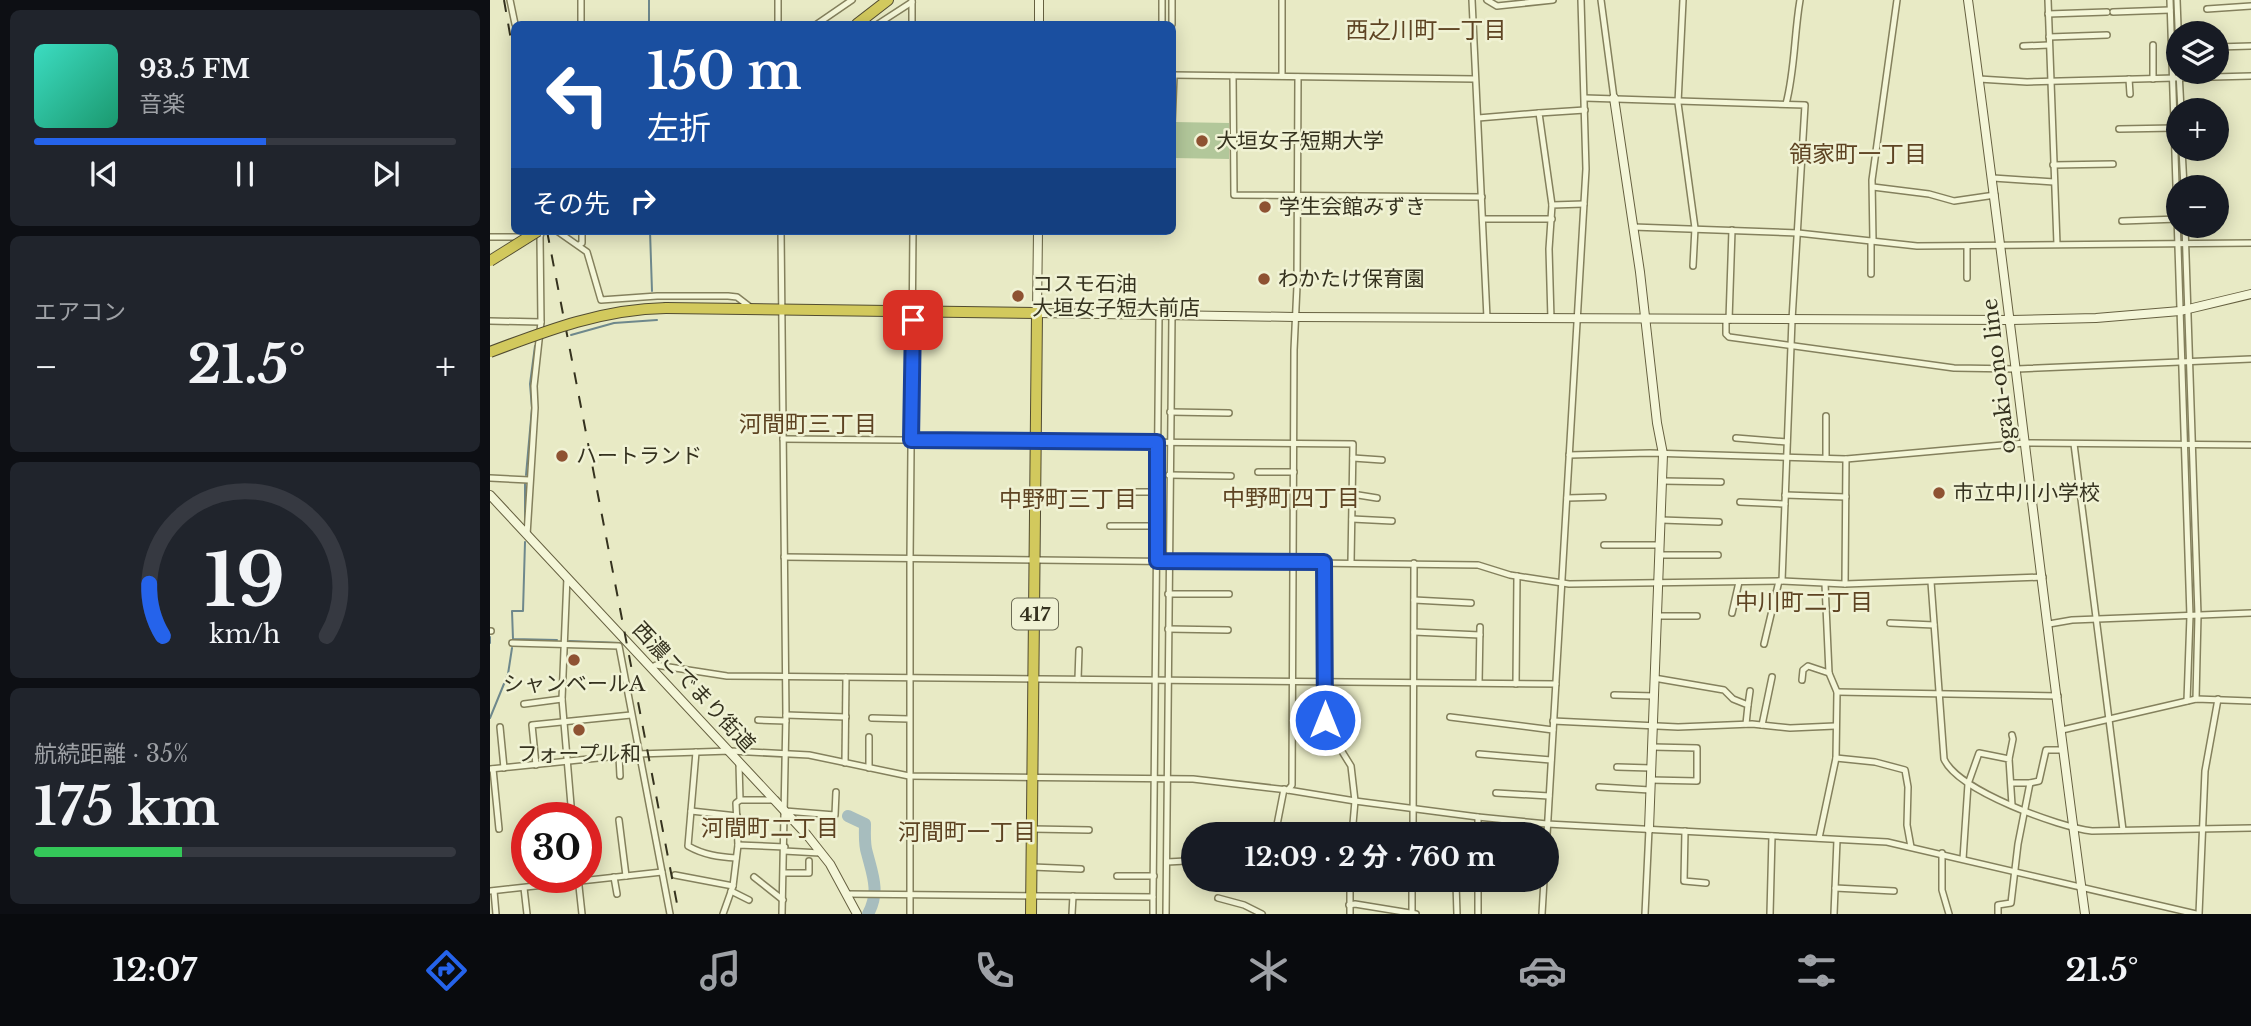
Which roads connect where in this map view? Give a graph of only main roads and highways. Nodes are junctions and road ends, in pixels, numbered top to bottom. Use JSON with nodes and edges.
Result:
{"nodes":[{"id":1,"x":888,"y":0,"type":"edge"},
{"id":2,"x":861,"y":21,"type":"edge"},
{"id":3,"x":537,"y":235,"type":"edge"},
{"id":4,"x":490,"y":261,"type":"edge"},
{"id":5,"x":490,"y":352,"type":"edge"},
{"id":6,"x":1031,"y":914,"type":"edge"}],
"edges":[{"from":1,"to":2,"type":"highway"},
{"from":3,"to":4,"type":"highway","bridge":true},
{"from":5,"to":6,"type":"highway","number":"417","bridge":true}]}
